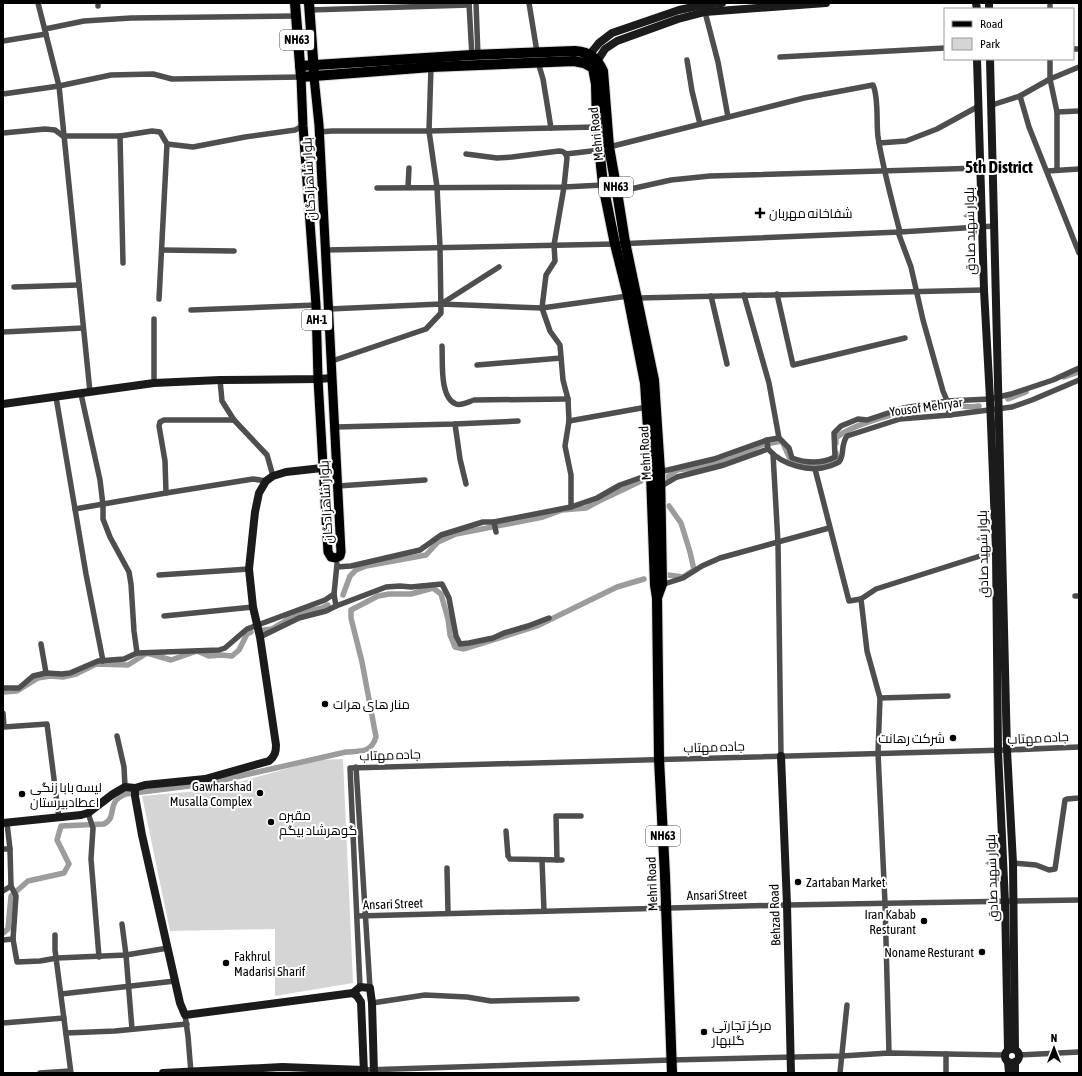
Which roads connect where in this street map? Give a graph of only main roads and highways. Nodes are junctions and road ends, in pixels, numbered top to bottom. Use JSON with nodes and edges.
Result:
{"nodes":[{"id":1,"x":295,"y":3,"type":"edge"},
{"id":2,"x":722,"y":3,"type":"edge"},
{"id":3,"x":824,"y":3,"type":"edge"},
{"id":4,"x":309,"y":7,"type":"edge"},
{"id":5,"x":476,"y":60,"type":"junction"},
{"id":6,"x":977,"y":60,"type":"edge"},
{"id":7,"x":990,"y":60,"type":"edge"},
{"id":8,"x":591,"y":61,"type":"junction"},
{"id":9,"x":300,"y":66,"type":"junction"},
{"id":10,"x":313,"y":66,"type":"junction"},
{"id":11,"x":301,"y":77,"type":"junction"},
{"id":12,"x":314,"y":77,"type":"junction"},
{"id":13,"x":604,"y":149,"type":"junction"},
{"id":14,"x":620,"y":243,"type":"junction"},
{"id":15,"x":633,"y":297,"type":"junction"},
{"id":16,"x":332,"y":378,"type":"junction"},
{"id":17,"x":318,"y":380,"type":"junction"},
{"id":18,"x":994,"y":398,"type":"junction"},
{"id":19,"x":3,"y":404,"type":"edge"},
{"id":20,"x":995,"y":410,"type":"junction"},
{"id":21,"x":322,"y":468,"type":"junction"},
{"id":22,"x":655,"y":473,"type":"junction"},
{"id":23,"x":658,"y":585,"type":"junction"},
{"id":24,"x":781,"y":756,"type":"road end"},
{"id":25,"x":134,"y":792,"type":"junction"},
{"id":26,"x":5,"y":823,"type":"edge"},
{"id":27,"x":1009,"y":902,"type":"junction"},
{"id":28,"x":353,"y":993,"type":"junction"},
{"id":29,"x":1012,"y":1055,"type":"junction"},
{"id":30,"x":364,"y":1071,"type":"edge"},
{"id":31,"x":374,"y":1071,"type":"edge"},
{"id":32,"x":191,"y":1072,"type":"edge"},
{"id":33,"x":163,"y":1073,"type":"edge"},
{"id":34,"x":672,"y":1073,"type":"edge"},
{"id":35,"x":791,"y":1073,"type":"edge"},
{"id":36,"x":1008,"y":1073,"type":"edge"},
{"id":37,"x":1015,"y":1073,"type":"edge"}],
"edges":[{"from":1,"to":9,"type":"highway","number":"NH63"},
{"from":2,"to":8,"type":"main road"},
{"from":3,"to":8,"type":"main road"},
{"from":4,"to":10,"type":"highway","number":"NH63"},
{"from":5,"to":8,"type":"highway","number":"NH63"},
{"from":5,"to":10,"type":"highway","number":"NH63"},
{"from":5,"to":12,"type":"highway","number":"NH63"},
{"from":6,"to":18,"type":"main road","name":"بلوار شهید صادق"},
{"from":7,"to":18,"type":"main road","name":"بلوار شهید صادق"},
{"from":8,"to":13,"type":"highway","name":"Mehri Road","number":"NH63"},
{"from":8,"to":13,"type":"highway","name":"Mehri Road","number":"NH63"},
{"from":9,"to":10,"type":"highway","number":"NH63"},
{"from":9,"to":11,"type":"highway","number":"NH63"},
{"from":10,"to":12,"type":"highway","number":"NH63"},
{"from":11,"to":12,"type":"highway","number":"NH63"},
{"from":11,"to":17,"type":"main road","name":"بلوار شاهزادگان","number":"AH-1"},
{"from":12,"to":16,"type":"main road","name":"بلوار شاهزادگان","number":"AH-1"},
{"from":13,"to":14,"type":"highway","name":"Mehri Road","number":"NH63"},
{"from":13,"to":14,"type":"highway","name":"Mehri Road","number":"NH63"},
{"from":14,"to":15,"type":"highway","name":"Mehri Road","number":"NH63"},
{"from":15,"to":22,"type":"highway","name":"Mehri Road","number":"NH63"},
{"from":15,"to":22,"type":"highway","name":"Mehri Road","number":"NH63"},
{"from":16,"to":17,"type":"main road"},
{"from":16,"to":21,"type":"main road","name":"بلوار شاهزادگان","number":"AH-1"},
{"from":17,"to":19,"type":"main road"},
{"from":17,"to":21,"type":"main road","name":"بلوار شاهزادگان","number":"AH-1"},
{"from":18,"to":20,"type":"main road","name":"بلوار شهید صادق"},
{"from":20,"to":27,"type":"main road","name":"بلوار شهید صادق"},
{"from":20,"to":27,"type":"main road","name":"بلوار شهید صادق"},
{"from":21,"to":25,"type":"main road"},
{"from":22,"to":23,"type":"highway","name":"Mehri Road","number":"NH63"},
{"from":22,"to":23,"type":"highway","name":"Mehri Road","number":"NH63"},
{"from":23,"to":34,"type":"highway","name":"Mehri Road","number":"NH63"},
{"from":24,"to":35,"type":"main road","name":"Behzad Road"},
{"from":25,"to":26,"type":"main road"},
{"from":25,"to":28,"type":"main road"},
{"from":27,"to":29,"type":"main road","name":"بلوار شهید صادق"},
{"from":28,"to":30,"type":"main road"},
{"from":28,"to":31,"type":"main road"},
{"from":29,"to":36,"type":"main road","name":"بلوار شهید صادق"},
{"from":29,"to":37,"type":"main road"},
{"from":30,"to":32,"type":"main road"},
{"from":32,"to":33,"type":"main road"}]}
